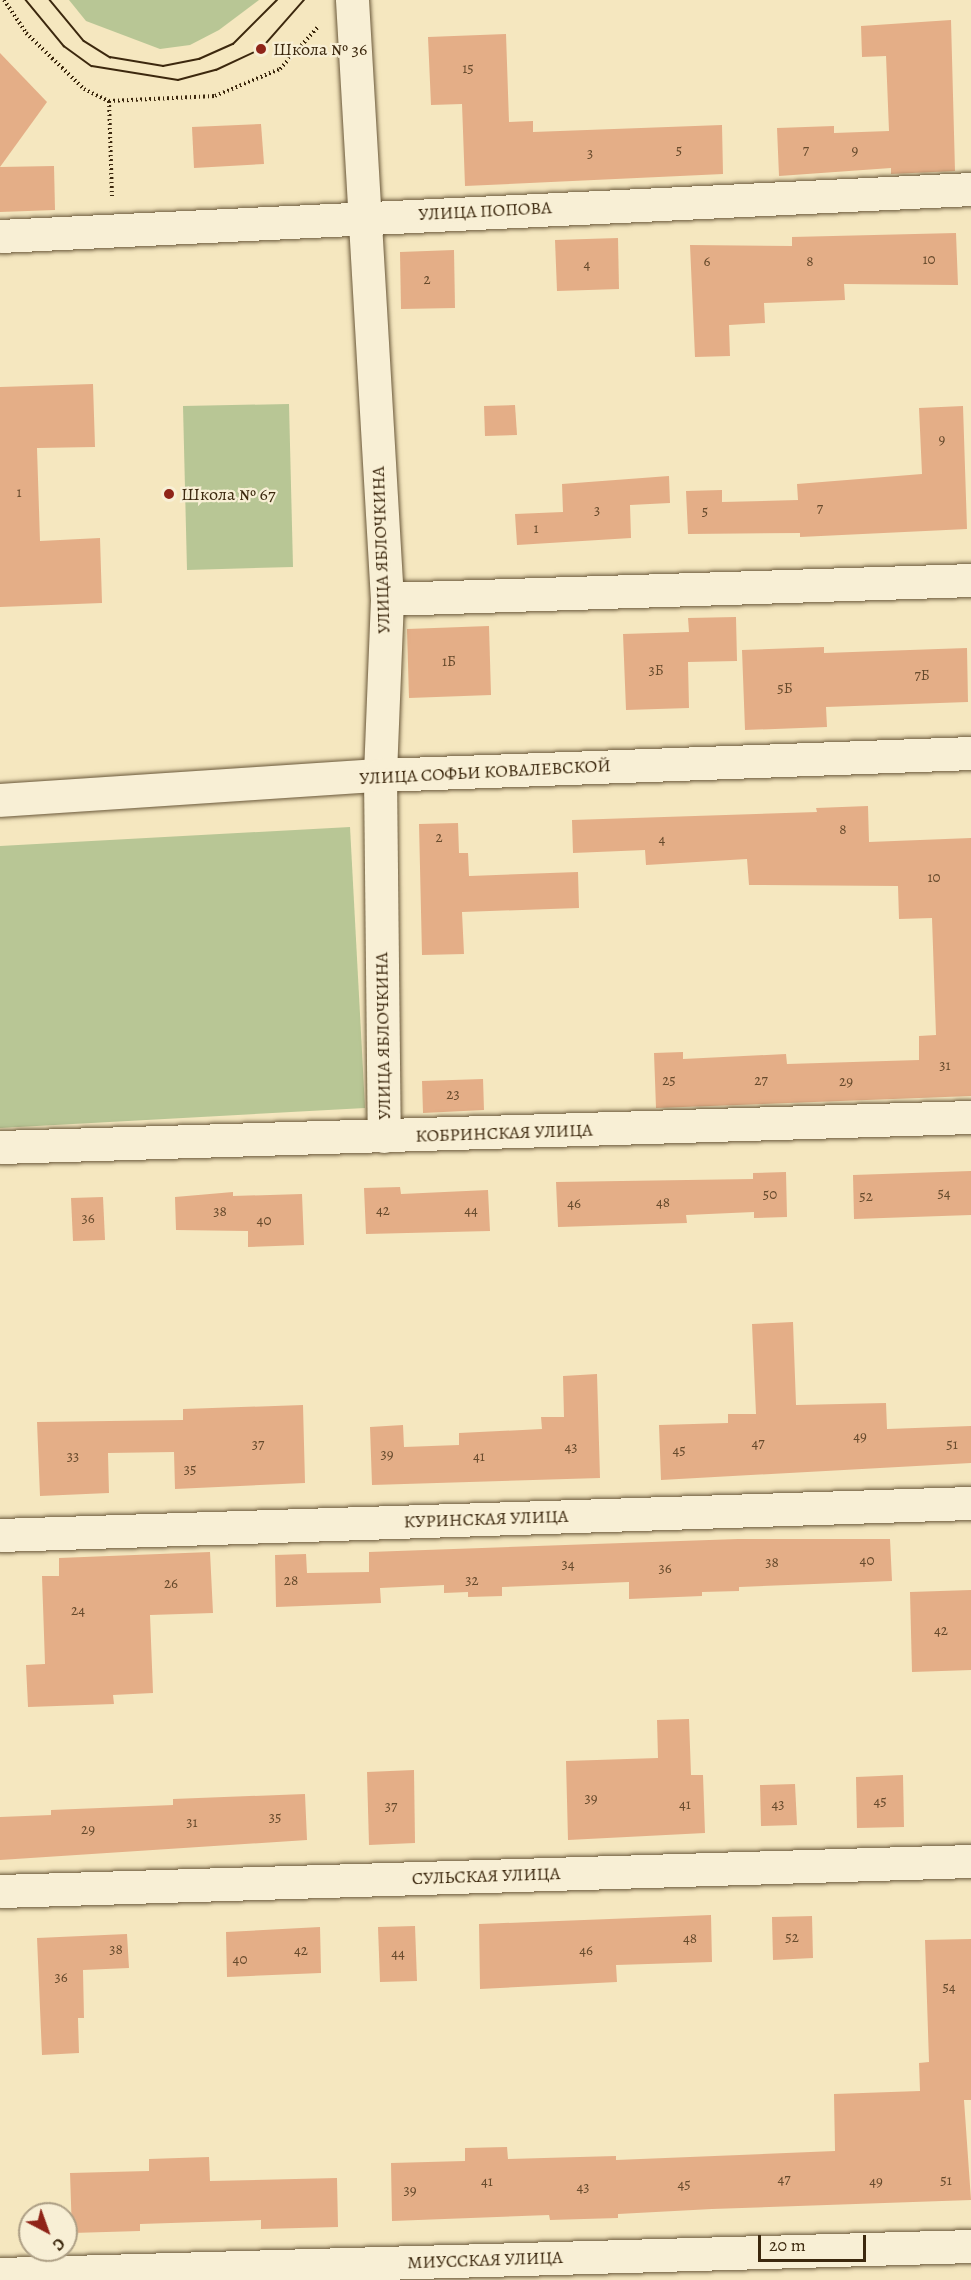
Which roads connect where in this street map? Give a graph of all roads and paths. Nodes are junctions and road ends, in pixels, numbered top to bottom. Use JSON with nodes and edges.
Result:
{"nodes":[{"id":1,"x":4,"y":0,"type":"edge"},
{"id":2,"x":340,"y":9,"type":"edge"},
{"id":3,"x":109,"y":101,"type":"junction"},
{"id":4,"x":971,"y":189,"type":"edge"},
{"id":5,"x":361,"y":217,"type":"junction"},
{"id":6,"x":113,"y":230,"type":"junction"},
{"id":7,"x":0,"y":236,"type":"edge"},
{"id":8,"x":971,"y":580,"type":"edge"},
{"id":9,"x":387,"y":599,"type":"junction"},
{"id":10,"x":971,"y":753,"type":"edge"},
{"id":11,"x":380,"y":775,"type":"junction"},
{"id":12,"x":0,"y":800,"type":"edge"},
{"id":13,"x":971,"y":1117,"type":"edge"},
{"id":14,"x":384,"y":1136,"type":"junction"},
{"id":15,"x":0,"y":1147,"type":"edge"},
{"id":16,"x":971,"y":1503,"type":"edge"},
{"id":17,"x":0,"y":1535,"type":"edge"},
{"id":18,"x":971,"y":1861,"type":"edge"},
{"id":19,"x":0,"y":1892,"type":"edge"},
{"id":20,"x":971,"y":2246,"type":"edge"},
{"id":21,"x":0,"y":2274,"type":"edge"}],
"edges":[{"from":1,"to":3,"type":"path"},
{"from":2,"to":3,"type":"path"},
{"from":2,"to":5,"type":"street","name":"УЛИЦА ЯБЛОЧКИНА"},
{"from":3,"to":6,"type":"path"},
{"from":4,"to":5,"type":"street","name":"УЛИЦА ПОПОВА"},
{"from":5,"to":6,"type":"street","name":"УЛИЦА ПОПОВА"},
{"from":5,"to":9,"type":"street","name":"УЛИЦА ЯБЛОЧКИНА"},
{"from":6,"to":7,"type":"street","name":"УЛИЦА ПОПОВА"},
{"from":8,"to":9,"type":"street"},
{"from":9,"to":11,"type":"street","name":"УЛИЦА ЯБЛОЧКИНА"},
{"from":10,"to":11,"type":"street","name":"УЛИЦА СОФЬИ КОВАЛЕВСКОЙ"},
{"from":11,"to":12,"type":"street","name":"УЛИЦА СОФЬИ КОВАЛЕВСКОЙ"},
{"from":11,"to":14,"type":"street","name":"УЛИЦА ЯБЛОЧКИНА"},
{"from":13,"to":14,"type":"street","name":"КОБРИНСКАЯ УЛИЦА"},
{"from":14,"to":15,"type":"street","name":"КОБРИНСКАЯ УЛИЦА"},
{"from":16,"to":17,"type":"street","name":"КУРИНСКАЯ УЛИЦА"},
{"from":18,"to":19,"type":"street","name":"СУЛЬСКАЯ УЛИЦА"},
{"from":20,"to":21,"type":"street","name":"МИУССКАЯ УЛИЦА"}]}
